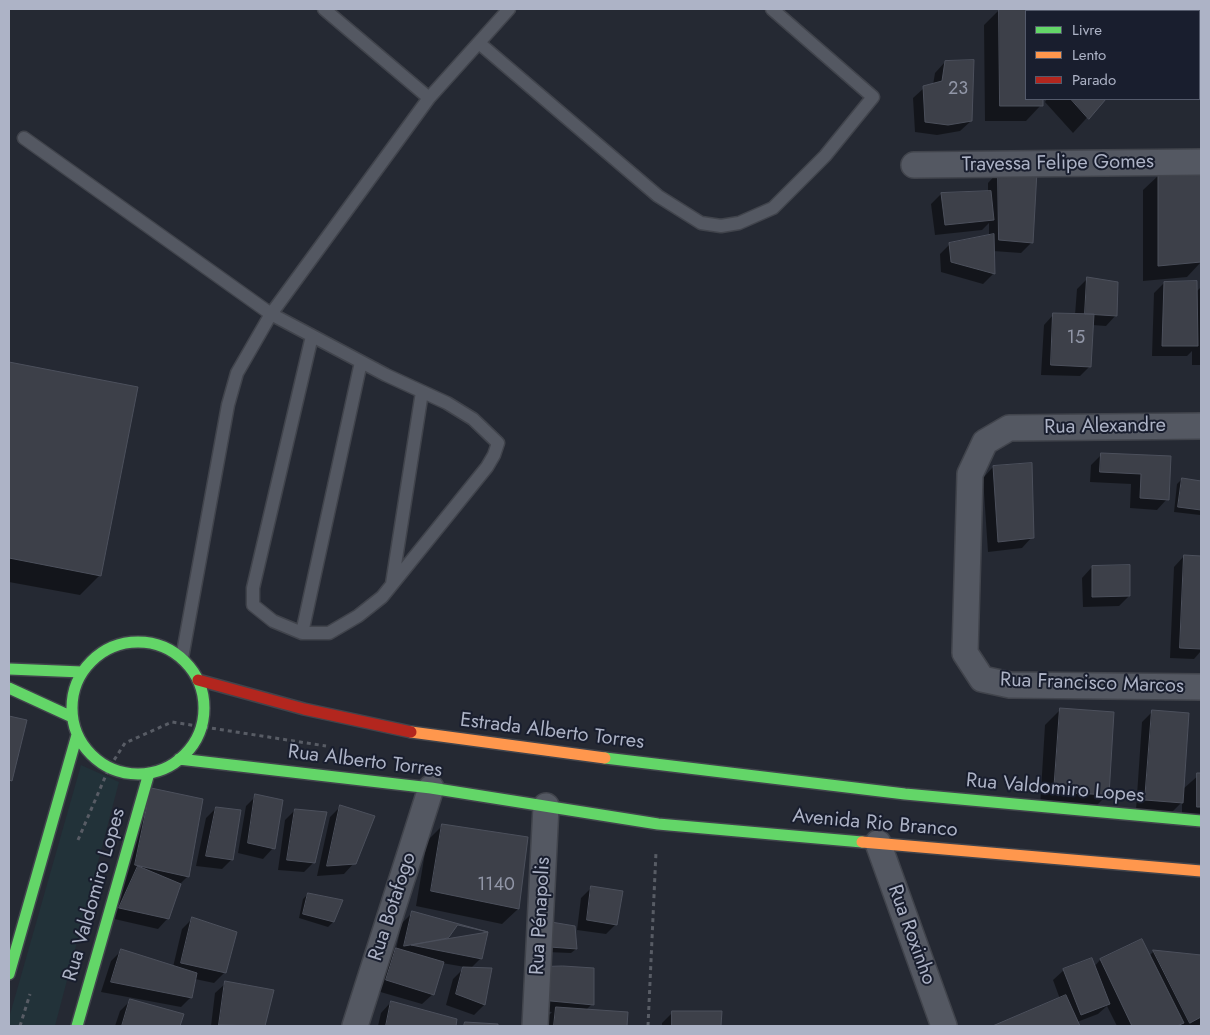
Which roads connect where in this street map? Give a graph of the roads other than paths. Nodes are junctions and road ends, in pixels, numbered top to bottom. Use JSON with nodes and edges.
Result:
{"nodes":[{"id":1,"x":324,"y":9,"type":"edge"},
{"id":2,"x":509,"y":9,"type":"edge"},
{"id":3,"x":772,"y":9,"type":"edge"},
{"id":4,"x":479,"y":43,"type":"junction"},
{"id":5,"x":429,"y":98,"type":"junction"},
{"id":6,"x":24,"y":138,"type":"dead end"},
{"id":7,"x":1201,"y":162,"type":"edge"},
{"id":8,"x":914,"y":165,"type":"dead end"},
{"id":9,"x":271,"y":314,"type":"junction"},
{"id":10,"x":312,"y":336,"type":"junction"},
{"id":11,"x":361,"y":362,"type":"junction"},
{"id":12,"x":422,"y":392,"type":"junction"},
{"id":13,"x":1201,"y":426,"type":"edge"},
{"id":14,"x":392,"y":586,"type":"junction"},
{"id":15,"x":302,"y":633,"type":"junction"},
{"id":16,"x":182,"y":658,"type":"junction"},
{"id":17,"x":9,"y":669,"type":"edge"},
{"id":18,"x":82,"y":672,"type":"junction"},
{"id":19,"x":982,"y":679,"type":"joint"},
{"id":20,"x":198,"y":680,"type":"junction"},
{"id":21,"x":1201,"y":687,"type":"edge"},
{"id":22,"x":9,"y":688,"type":"edge"},
{"id":23,"x":72,"y":717,"type":"junction"},
{"id":24,"x":77,"y":735,"type":"junction"},
{"id":25,"x":180,"y":759,"type":"junction"},
{"id":26,"x":149,"y":773,"type":"junction"},
{"id":27,"x":431,"y":788,"type":"junction"},
{"id":28,"x":906,"y":794,"type":"joint"},
{"id":29,"x":546,"y":806,"type":"junction"},
{"id":30,"x":1201,"y":821,"type":"edge"},
{"id":31,"x":878,"y":843,"type":"junction"},
{"id":32,"x":1201,"y":871,"type":"edge"},
{"id":33,"x":9,"y":974,"type":"edge"},
{"id":34,"x":77,"y":1026,"type":"edge"},
{"id":35,"x":355,"y":1026,"type":"edge"},
{"id":36,"x":535,"y":1026,"type":"edge"},
{"id":37,"x":944,"y":1026,"type":"edge"}],
"edges":[{"from":1,"to":5,"type":"lane"},
{"from":2,"to":4,"type":"lane"},
{"from":3,"to":4,"type":"lane"},
{"from":4,"to":5,"type":"lane"},
{"from":5,"to":9,"type":"lane"},
{"from":6,"to":9,"type":"lane"},
{"from":7,"to":8,"type":"street","name":"Travessa Felipe Gomes"},
{"from":9,"to":10,"type":"lane"},
{"from":9,"to":16,"type":"lane"},
{"from":10,"to":11,"type":"lane"},
{"from":10,"to":15,"type":"lane"},
{"from":11,"to":12,"type":"lane"},
{"from":11,"to":15,"type":"lane"},
{"from":12,"to":14,"type":"lane"},
{"from":12,"to":14,"type":"lane"},
{"from":13,"to":19,"type":"street","name":"Rua Alexandre"},
{"from":14,"to":15,"type":"lane"},
{"from":16,"to":18,"type":"street"},
{"from":16,"to":20,"type":"street"},
{"from":17,"to":18,"type":"street"},
{"from":18,"to":23,"type":"street"},
{"from":19,"to":21,"type":"street","name":"Rua Francisco Marcos"},
{"from":20,"to":25,"type":"street"},
{"from":20,"to":28,"type":"street","name":"Estrada Alberto Torres"},
{"from":22,"to":23,"type":"street"},
{"from":23,"to":24,"type":"street"},
{"from":24,"to":26,"type":"street"},
{"from":24,"to":33,"type":"street"},
{"from":25,"to":26,"type":"street"},
{"from":25,"to":27,"type":"street","name":"Rua Alberto Torres"},
{"from":26,"to":34,"type":"street","name":"Rua Valdomiro Lopes"},
{"from":27,"to":29,"type":"street","name":"Rua Alberto Torres"},
{"from":27,"to":35,"type":"street","name":"Rua Botafogo"},
{"from":28,"to":30,"type":"street","name":"Rua Valdomiro Lopes"},
{"from":29,"to":31,"type":"street","name":"Avenida Rio Branco"},
{"from":29,"to":36,"type":"street","name":"Rua Pénapolis"},
{"from":31,"to":32,"type":"street","name":"Avenida Rio Branco"},
{"from":31,"to":37,"type":"street","name":"Rua Roxinho"}]}
